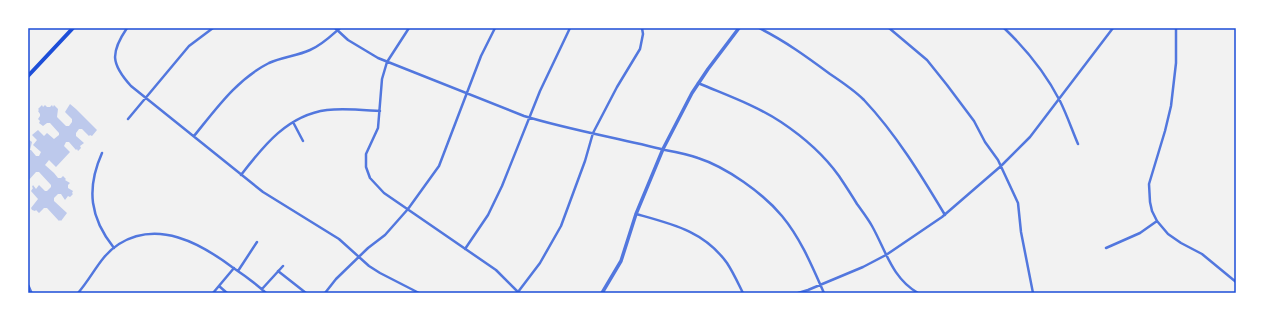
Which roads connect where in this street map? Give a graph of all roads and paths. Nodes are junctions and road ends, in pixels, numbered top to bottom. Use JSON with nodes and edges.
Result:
{"nodes":[{"id":1,"x":73,"y":28,"type":"edge"},
{"id":2,"x":127,"y":28,"type":"edge"},
{"id":3,"x":213,"y":28,"type":"edge"},
{"id":4,"x":409,"y":28,"type":"edge"},
{"id":5,"x":495,"y":28,"type":"edge"},
{"id":6,"x":570,"y":28,"type":"edge"},
{"id":7,"x":642,"y":28,"type":"edge"},
{"id":8,"x":739,"y":28,"type":"edge"},
{"id":9,"x":758,"y":28,"type":"edge"},
{"id":10,"x":889,"y":28,"type":"edge"},
{"id":11,"x":1004,"y":28,"type":"edge"},
{"id":12,"x":1113,"y":28,"type":"edge"},
{"id":13,"x":1176,"y":28,"type":"edge"},
{"id":14,"x":337,"y":29,"type":"edge"},
{"id":15,"x":387,"y":62,"type":"junction"},
{"id":16,"x":28,"y":76,"type":"edge"},
{"id":17,"x":698,"y":83,"type":"junction"},
{"id":18,"x":467,"y":93,"type":"junction"},
{"id":19,"x":146,"y":98,"type":"junction"},
{"id":20,"x":1059,"y":99,"type":"junction"},
{"id":21,"x":380,"y":111,"type":"junction"},
{"id":22,"x":529,"y":118,"type":"junction"},
{"id":23,"x":128,"y":119,"type":"dead end"},
{"id":24,"x":292,"y":122,"type":"junction"},
{"id":25,"x":593,"y":133,"type":"junction"},
{"id":26,"x":194,"y":136,"type":"junction"},
{"id":27,"x":303,"y":141,"type":"dead end"},
{"id":28,"x":1078,"y":144,"type":"dead end"},
{"id":29,"x":663,"y":149,"type":"junction"},
{"id":30,"x":102,"y":154,"type":"dead end"},
{"id":31,"x":1001,"y":166,"type":"junction"},
{"id":32,"x":241,"y":175,"type":"junction"},
{"id":33,"x":408,"y":209,"type":"junction"},
{"id":34,"x":636,"y":214,"type":"junction"},
{"id":35,"x":945,"y":215,"type":"junction"},
{"id":36,"x":1157,"y":221,"type":"junction"},
{"id":37,"x":257,"y":242,"type":"dead end"},
{"id":38,"x":114,"y":248,"type":"junction"},
{"id":39,"x":1106,"y":248,"type":"dead end"},
{"id":40,"x":465,"y":249,"type":"junction"},
{"id":41,"x":886,"y":255,"type":"junction"},
{"id":42,"x":360,"y":257,"type":"junction"},
{"id":43,"x":283,"y":266,"type":"dead end"},
{"id":44,"x":234,"y":268,"type":"junction"},
{"id":45,"x":238,"y":271,"type":"junction"},
{"id":46,"x":278,"y":271,"type":"junction"},
{"id":47,"x":1236,"y":282,"type":"edge"},
{"id":48,"x":820,"y":285,"type":"junction"},
{"id":49,"x":28,"y":286,"type":"edge"},
{"id":50,"x":219,"y":286,"type":"junction"},
{"id":51,"x":262,"y":289,"type":"junction"},
{"id":52,"x":519,"y":292,"type":"edge"},
{"id":53,"x":31,"y":293,"type":"edge"},
{"id":54,"x":78,"y":293,"type":"edge"},
{"id":55,"x":213,"y":293,"type":"edge"},
{"id":56,"x":227,"y":293,"type":"edge"},
{"id":57,"x":266,"y":293,"type":"edge"},
{"id":58,"x":306,"y":293,"type":"edge"},
{"id":59,"x":325,"y":293,"type":"edge"},
{"id":60,"x":419,"y":293,"type":"edge"},
{"id":61,"x":602,"y":293,"type":"edge"},
{"id":62,"x":743,"y":293,"type":"edge"},
{"id":63,"x":798,"y":293,"type":"edge"},
{"id":64,"x":824,"y":293,"type":"edge"},
{"id":65,"x":918,"y":293,"type":"edge"},
{"id":66,"x":1033,"y":293,"type":"edge"}],
"edges":[{"from":1,"to":16,"type":"main road"},
{"from":2,"to":19,"type":"street"},
{"from":3,"to":19,"type":"street"},
{"from":4,"to":15,"type":"street"},
{"from":5,"to":18,"type":"street"},
{"from":6,"to":22,"type":"street"},
{"from":7,"to":25,"type":"street"},
{"from":8,"to":17,"type":"street"},
{"from":9,"to":35,"type":"street"},
{"from":10,"to":31,"type":"street"},
{"from":11,"to":20,"type":"street"},
{"from":12,"to":20,"type":"street"},
{"from":13,"to":36,"type":"street"},
{"from":14,"to":15,"type":"street"},
{"from":14,"to":26,"type":"street"},
{"from":15,"to":18,"type":"street"},
{"from":15,"to":21,"type":"street"},
{"from":17,"to":29,"type":"street"},
{"from":17,"to":41,"type":"street"},
{"from":18,"to":22,"type":"street"},
{"from":18,"to":33,"type":"street"},
{"from":19,"to":23,"type":"street"},
{"from":19,"to":26,"type":"street"},
{"from":20,"to":28,"type":"street"},
{"from":20,"to":31,"type":"street"},
{"from":21,"to":24,"type":"street"},
{"from":21,"to":33,"type":"street"},
{"from":22,"to":25,"type":"street"},
{"from":22,"to":40,"type":"street"},
{"from":24,"to":27,"type":"street"},
{"from":24,"to":32,"type":"street"},
{"from":25,"to":29,"type":"street"},
{"from":25,"to":52,"type":"street"},
{"from":26,"to":32,"type":"street"},
{"from":29,"to":34,"type":"street"},
{"from":29,"to":48,"type":"street"},
{"from":30,"to":38,"type":"street"},
{"from":31,"to":35,"type":"street"},
{"from":31,"to":66,"type":"street"},
{"from":32,"to":42,"type":"street"},
{"from":33,"to":40,"type":"street"},
{"from":33,"to":42,"type":"street"},
{"from":34,"to":61,"type":"street"},
{"from":34,"to":62,"type":"street"},
{"from":35,"to":41,"type":"street"},
{"from":36,"to":39,"type":"street"},
{"from":36,"to":47,"type":"street"},
{"from":37,"to":45,"type":"street"},
{"from":38,"to":44,"type":"street"},
{"from":38,"to":54,"type":"street"},
{"from":40,"to":52,"type":"street"},
{"from":41,"to":48,"type":"street"},
{"from":41,"to":65,"type":"street"},
{"from":42,"to":59,"type":"street"},
{"from":42,"to":60,"type":"street"},
{"from":43,"to":46,"type":"street"},
{"from":44,"to":45,"type":"street"},
{"from":44,"to":50,"type":"street"},
{"from":45,"to":51,"type":"street"},
{"from":46,"to":51,"type":"street"},
{"from":46,"to":58,"type":"street"},
{"from":48,"to":63,"type":"street"},
{"from":48,"to":64,"type":"street"},
{"from":49,"to":53,"type":"street"},
{"from":50,"to":55,"type":"street"},
{"from":50,"to":56,"type":"street"},
{"from":51,"to":57,"type":"street"}]}
